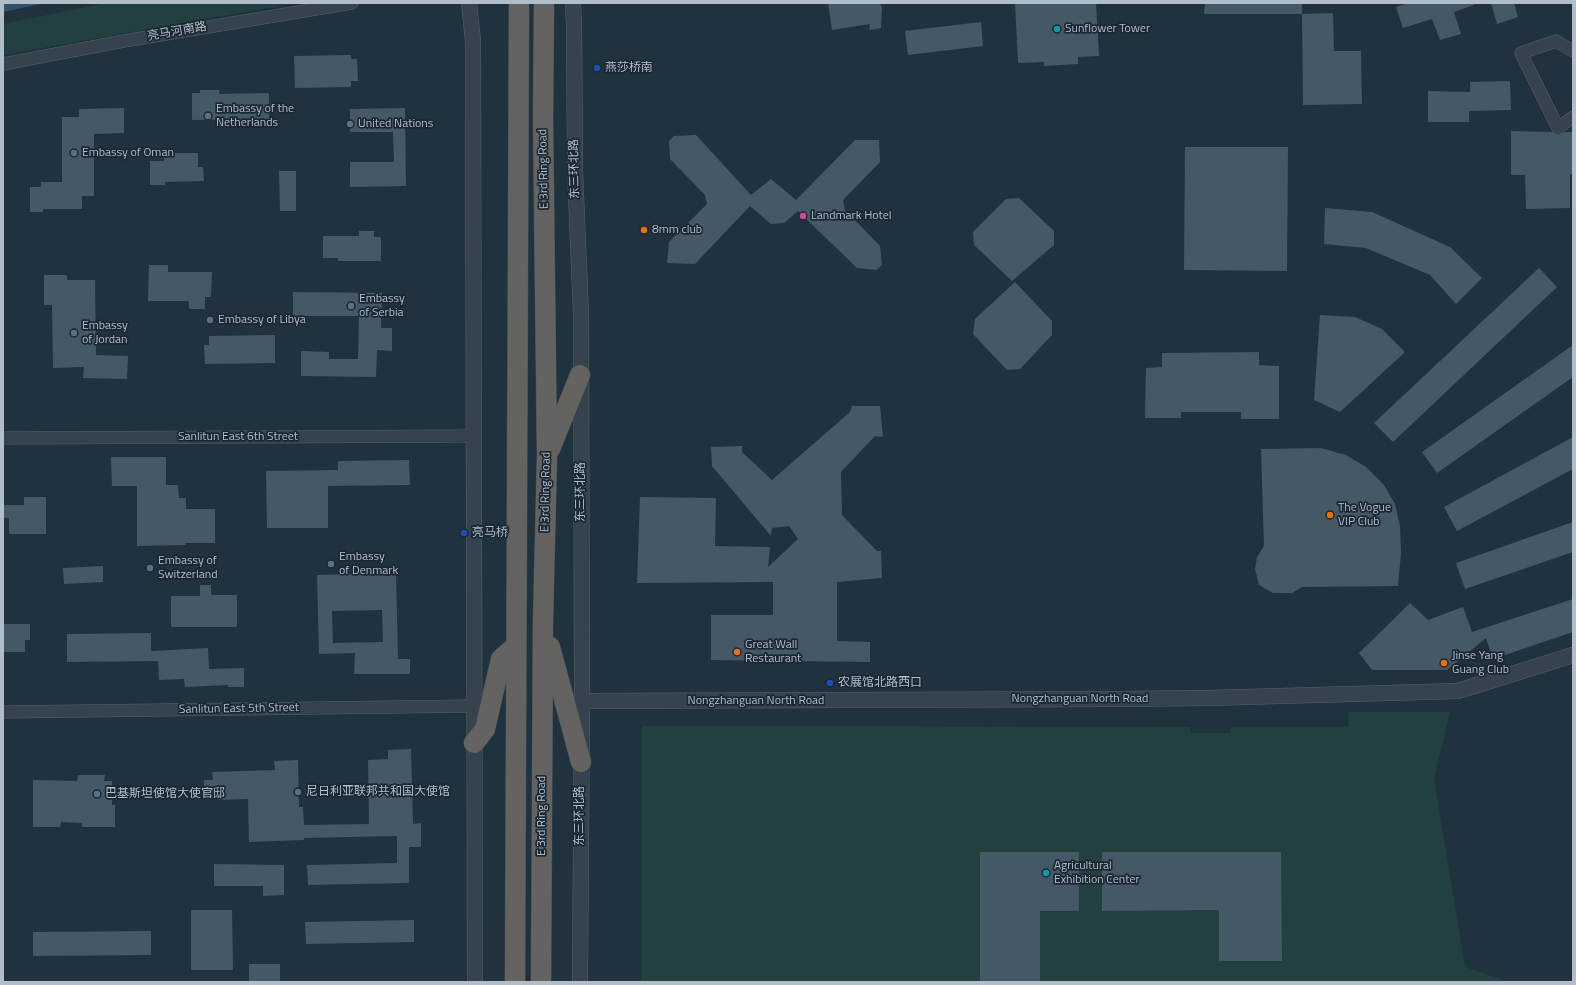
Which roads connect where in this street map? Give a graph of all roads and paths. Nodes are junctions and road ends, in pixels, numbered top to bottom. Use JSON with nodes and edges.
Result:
{"nodes":[{"id":1,"x":352,"y":3,"type":"edge"},
{"id":2,"x":469,"y":3,"type":"edge"},
{"id":3,"x":519,"y":3,"type":"edge"},
{"id":4,"x":544,"y":3,"type":"edge"},
{"id":5,"x":573,"y":3,"type":"edge"},
{"id":6,"x":1573,"y":51,"type":"edge"},
{"id":7,"x":3,"y":64,"type":"edge"},
{"id":8,"x":1573,"y":117,"type":"edge"},
{"id":9,"x":580,"y":375,"type":"junction"},
{"id":10,"x":474,"y":436,"type":"junction"},
{"id":11,"x":3,"y":438,"type":"edge"},
{"id":12,"x":547,"y":456,"type":"junction"},
{"id":13,"x":543,"y":622,"type":"junction"},
{"id":14,"x":516,"y":646,"type":"junction"},
{"id":15,"x":1573,"y":655,"type":"edge"},
{"id":16,"x":582,"y":702,"type":"junction"},
{"id":17,"x":474,"y":706,"type":"junction"},
{"id":18,"x":3,"y":712,"type":"edge"},
{"id":19,"x":474,"y":743,"type":"junction"},
{"id":20,"x":581,"y":762,"type":"junction"},
{"id":21,"x":475,"y":982,"type":"edge"},
{"id":22,"x":515,"y":982,"type":"edge"},
{"id":23,"x":541,"y":982,"type":"edge"},
{"id":24,"x":580,"y":982,"type":"edge"}],
"edges":[{"from":1,"to":7,"type":"street","name":"亮马河南路"},
{"from":2,"to":10,"type":"street"},
{"from":3,"to":14,"type":"highway","name":"E 3rd Ring Road"},
{"from":4,"to":12,"type":"highway","name":"E 3rd Ring Road"},
{"from":5,"to":9,"type":"street","name":"东三环北路"},
{"from":6,"to":8,"type":"street"},
{"from":9,"to":12,"type":"highway"},
{"from":9,"to":16,"type":"street","name":"东三环北路"},
{"from":10,"to":11,"type":"street","name":"Sanlitun East 6th Street"},
{"from":10,"to":17,"type":"street"},
{"from":12,"to":13,"type":"highway","name":"E 3rd Ring Road"},
{"from":13,"to":20,"type":"highway"},
{"from":13,"to":23,"type":"highway","name":"E 3rd Ring Road"},
{"from":14,"to":19,"type":"highway"},
{"from":14,"to":22,"type":"highway","name":"E 3rd Ring Road"},
{"from":15,"to":16,"type":"street","name":"Nongzhanguan North Road"},
{"from":16,"to":20,"type":"street","name":"东三环北路"},
{"from":17,"to":18,"type":"street","name":"Sanlitun East 5th Street"},
{"from":17,"to":19,"type":"street"},
{"from":19,"to":21,"type":"street"},
{"from":20,"to":24,"type":"street","name":"东三环北路"}]}
